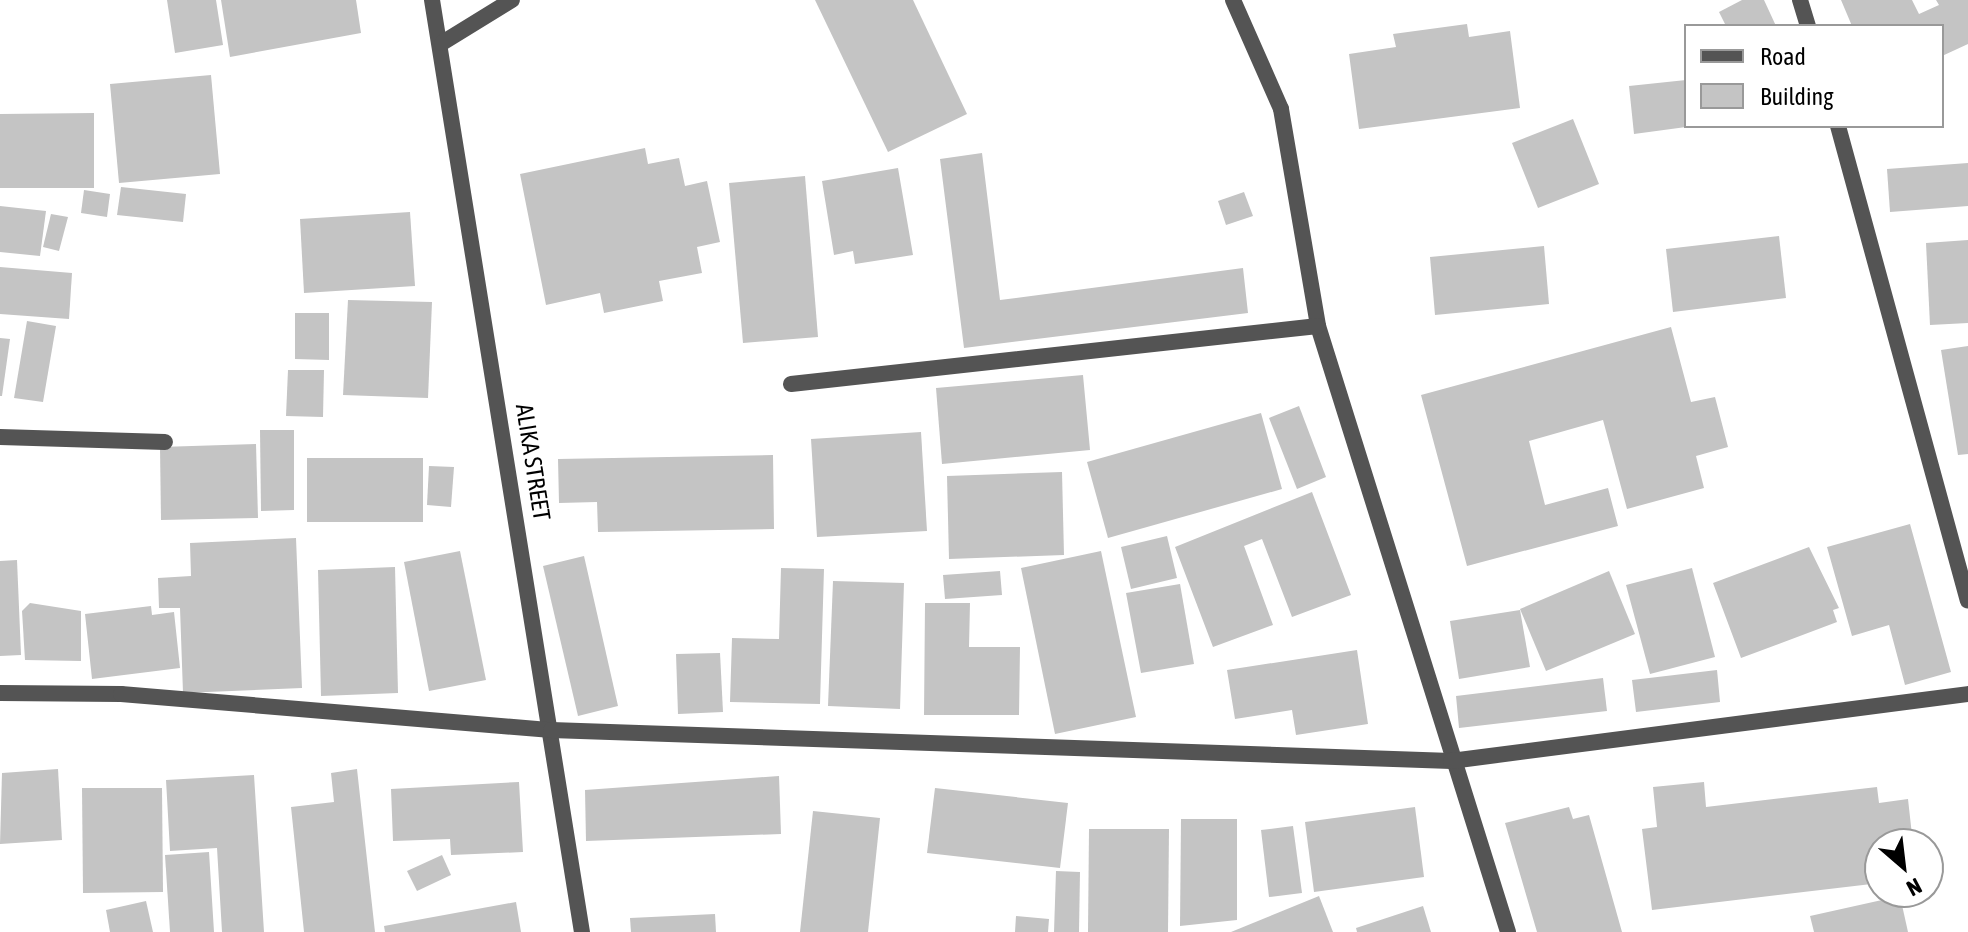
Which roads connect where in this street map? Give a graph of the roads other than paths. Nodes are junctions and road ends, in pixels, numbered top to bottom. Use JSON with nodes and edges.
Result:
{"nodes":[{"id":1,"x":432,"y":0,"type":"edge"},
{"id":2,"x":512,"y":0,"type":"edge"},
{"id":3,"x":1233,"y":0,"type":"edge"},
{"id":4,"x":1800,"y":0,"type":"edge"},
{"id":5,"x":1807,"y":24,"type":"edge"},
{"id":6,"x":442,"y":43,"type":"junction"},
{"id":7,"x":1839,"y":128,"type":"edge"},
{"id":8,"x":1318,"y":326,"type":"junction"},
{"id":9,"x":791,"y":384,"type":"dead end"},
{"id":10,"x":0,"y":437,"type":"edge"},
{"id":11,"x":165,"y":442,"type":"dead end"},
{"id":12,"x":1968,"y":600,"type":"edge"},
{"id":13,"x":0,"y":693,"type":"edge"},
{"id":14,"x":1968,"y":694,"type":"edge"},
{"id":15,"x":551,"y":730,"type":"junction"},
{"id":16,"x":1451,"y":761,"type":"junction"},
{"id":17,"x":582,"y":932,"type":"edge"},
{"id":18,"x":1508,"y":932,"type":"edge"}],
"edges":[{"from":1,"to":6,"type":"street","name":"ALIKA STREET"},
{"from":2,"to":6,"type":"street"},
{"from":3,"to":8,"type":"street"},
{"from":4,"to":5,"type":"street"},
{"from":6,"to":15,"type":"street","name":"ALIKA STREET"},
{"from":7,"to":12,"type":"street"},
{"from":8,"to":9,"type":"street"},
{"from":8,"to":16,"type":"street"},
{"from":10,"to":11,"type":"street"},
{"from":13,"to":15,"type":"street"},
{"from":14,"to":16,"type":"street"},
{"from":15,"to":16,"type":"street"},
{"from":15,"to":17,"type":"street","name":"ALIKA STREET"},
{"from":16,"to":18,"type":"street"}]}
